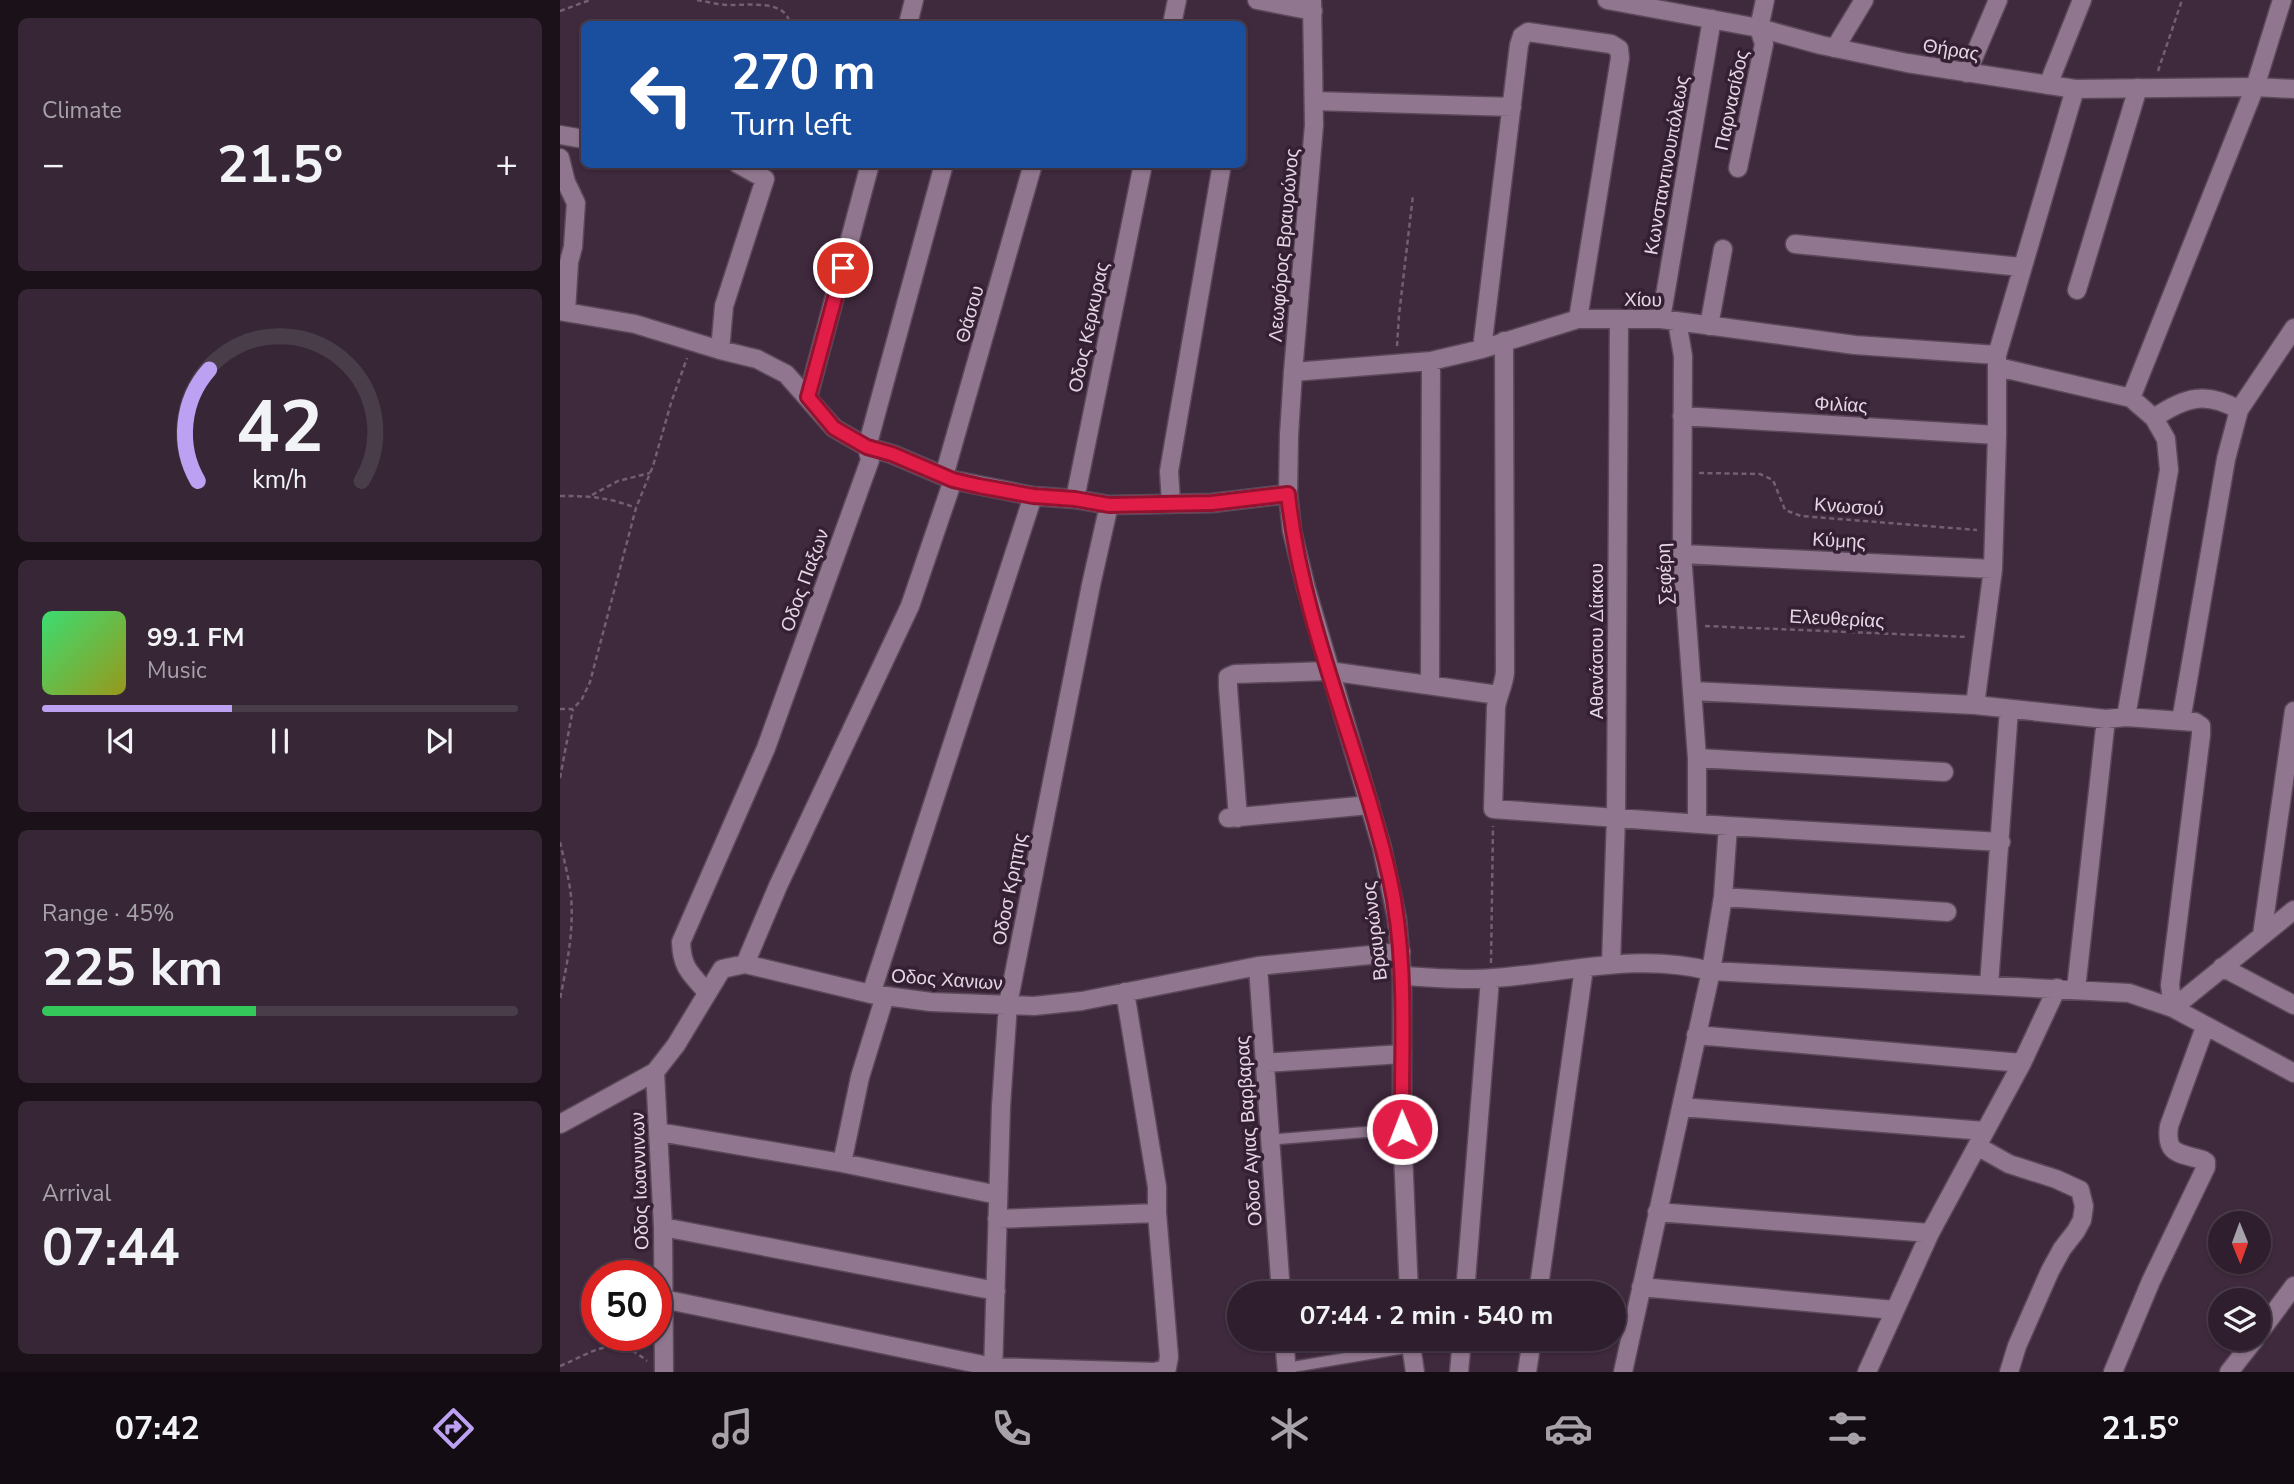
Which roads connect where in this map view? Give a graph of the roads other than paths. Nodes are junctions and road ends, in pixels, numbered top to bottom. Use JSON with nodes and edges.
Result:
{"nodes":[{"id":1,"x":914,"y":0,"type":"edge"},
{"id":2,"x":1177,"y":0,"type":"edge"},
{"id":3,"x":1257,"y":0,"type":"edge"},
{"id":4,"x":1607,"y":0,"type":"edge"},
{"id":5,"x":1765,"y":0,"type":"edge"},
{"id":6,"x":1864,"y":0,"type":"edge"},
{"id":7,"x":1998,"y":0,"type":"edge"},
{"id":8,"x":2081,"y":0,"type":"edge"},
{"id":9,"x":2282,"y":0,"type":"edge"},
{"id":10,"x":1312,"y":6,"type":"edge"},
{"id":11,"x":1712,"y":19,"type":"junction"},
{"id":12,"x":909,"y":21,"type":"edge"},
{"id":13,"x":1173,"y":21,"type":"edge"},
{"id":14,"x":1759,"y":28,"type":"junction"},
{"id":15,"x":1835,"y":48,"type":"junction"},
{"id":16,"x":1967,"y":73,"type":"junction"},
{"id":17,"x":2048,"y":85,"type":"junction"},
{"id":18,"x":2255,"y":87,"type":"junction"},
{"id":19,"x":2145,"y":88,"type":"junction"},
{"id":20,"x":2075,"y":89,"type":"junction"},
{"id":21,"x":2294,"y":89,"type":"edge"},
{"id":22,"x":1314,"y":101,"type":"junction"},
{"id":23,"x":1512,"y":107,"type":"junction"},
{"id":24,"x":560,"y":135,"type":"edge"},
{"id":25,"x":581,"y":138,"type":"edge"},
{"id":26,"x":560,"y":158,"type":"edge"},
{"id":27,"x":745,"y":168,"type":"edge"},
{"id":28,"x":869,"y":168,"type":"edge"},
{"id":29,"x":943,"y":168,"type":"edge"},
{"id":30,"x":1032,"y":168,"type":"edge"},
{"id":31,"x":1142,"y":168,"type":"edge"},
{"id":32,"x":1221,"y":168,"type":"edge"},
{"id":33,"x":1738,"y":168,"type":"dead end"},
{"id":34,"x":1795,"y":244,"type":"dead end"},
{"id":35,"x":1723,"y":249,"type":"dead end"},
{"id":36,"x":2021,"y":267,"type":"junction"},
{"id":37,"x":2077,"y":290,"type":"dead end"},
{"id":38,"x":563,"y":311,"type":"edge"},
{"id":39,"x":1578,"y":319,"type":"junction"},
{"id":40,"x":1619,"y":319,"type":"junction"},
{"id":41,"x":1669,"y":320,"type":"junction"},
{"id":42,"x":1709,"y":326,"type":"junction"},
{"id":43,"x":2294,"y":328,"type":"edge"},
{"id":44,"x":1504,"y":341,"type":"junction"},
{"id":45,"x":1482,"y":349,"type":"junction"},
{"id":46,"x":720,"y":350,"type":"junction"},
{"id":47,"x":1431,"y":360,"type":"junction"},
{"id":48,"x":1997,"y":361,"type":"junction"},
{"id":49,"x":1293,"y":372,"type":"junction"},
{"id":50,"x":808,"y":397,"type":"junction"},
{"id":51,"x":2131,"y":398,"type":"junction"},
{"id":52,"x":2239,"y":410,"type":"junction"},
{"id":53,"x":1682,"y":416,"type":"junction"},
{"id":54,"x":2154,"y":418,"type":"junction"},
{"id":55,"x":1997,"y":435,"type":"junction"},
{"id":56,"x":867,"y":447,"type":"junction"},
{"id":57,"x":948,"y":478,"type":"junction"},
{"id":58,"x":1288,"y":494,"type":"junction"},
{"id":59,"x":1033,"y":496,"type":"junction"},
{"id":60,"x":1075,"y":499,"type":"junction"},
{"id":61,"x":1171,"y":503,"type":"junction"},
{"id":62,"x":1109,"y":505,"type":"junction"},
{"id":63,"x":1682,"y":554,"type":"junction"},
{"id":64,"x":1993,"y":569,"type":"junction"},
{"id":65,"x":1329,"y":671,"type":"junction"},
{"id":66,"x":1430,"y":684,"type":"junction"},
{"id":67,"x":1692,"y":691,"type":"junction"},
{"id":68,"x":1498,"y":695,"type":"junction"},
{"id":69,"x":1975,"y":705,"type":"junction"},
{"id":70,"x":2009,"y":709,"type":"junction"},
{"id":71,"x":2294,"y":711,"type":"edge"},
{"id":72,"x":2126,"y":717,"type":"junction"},
{"id":73,"x":2106,"y":719,"type":"junction"},
{"id":74,"x":2180,"y":720,"type":"junction"},
{"id":75,"x":1697,"y":758,"type":"junction"},
{"id":76,"x":1944,"y":772,"type":"dead end"},
{"id":77,"x":1370,"y":805,"type":"junction"},
{"id":78,"x":1616,"y":817,"type":"junction"},
{"id":79,"x":1697,"y":824,"type":"junction"},
{"id":80,"x":1728,"y":826,"type":"junction"},
{"id":81,"x":2001,"y":842,"type":"junction"},
{"id":82,"x":1723,"y":897,"type":"junction"},
{"id":83,"x":2294,"y":910,"type":"edge"},
{"id":84,"x":1947,"y":912,"type":"dead end"},
{"id":85,"x":2262,"y":935,"type":"junction"},
{"id":86,"x":1401,"y":952,"type":"junction"},
{"id":87,"x":745,"y":964,"type":"junction"},
{"id":88,"x":1611,"y":964,"type":"junction"},
{"id":89,"x":1258,"y":966,"type":"junction"},
{"id":90,"x":2222,"y":967,"type":"junction"},
{"id":91,"x":1584,"y":968,"type":"junction"},
{"id":92,"x":1711,"y":971,"type":"junction"},
{"id":93,"x":1402,"y":976,"type":"junction"},
{"id":94,"x":1490,"y":979,"type":"junction"},
{"id":95,"x":1989,"y":985,"type":"junction"},
{"id":96,"x":2057,"y":988,"type":"junction"},
{"id":97,"x":2076,"y":989,"type":"junction"},
{"id":98,"x":708,"y":992,"type":"junction"},
{"id":99,"x":1125,"y":992,"type":"junction"},
{"id":100,"x":878,"y":995,"type":"junction"},
{"id":101,"x":1008,"y":1004,"type":"junction"},
{"id":102,"x":2294,"y":1005,"type":"edge"},
{"id":103,"x":2173,"y":1008,"type":"junction"},
{"id":104,"x":2205,"y":1027,"type":"junction"},
{"id":105,"x":1696,"y":1035,"type":"junction"},
{"id":106,"x":1402,"y":1054,"type":"junction"},
{"id":107,"x":1264,"y":1063,"type":"junction"},
{"id":108,"x":2022,"y":1063,"type":"junction"},
{"id":109,"x":654,"y":1072,"type":"junction"},
{"id":110,"x":2294,"y":1073,"type":"edge"},
{"id":111,"x":1681,"y":1107,"type":"junction"},
{"id":112,"x":560,"y":1124,"type":"edge"},
{"id":113,"x":1402,"y":1129,"type":"junction"},
{"id":114,"x":659,"y":1132,"type":"junction"},
{"id":115,"x":1981,"y":1138,"type":"junction"},
{"id":116,"x":1268,"y":1140,"type":"junction"},
{"id":117,"x":842,"y":1163,"type":"junction"},
{"id":118,"x":998,"y":1195,"type":"junction"},
{"id":119,"x":1657,"y":1212,"type":"junction"},
{"id":120,"x":1157,"y":1213,"type":"junction"},
{"id":121,"x":997,"y":1219,"type":"junction"},
{"id":122,"x":663,"y":1227,"type":"junction"},
{"id":123,"x":1930,"y":1233,"type":"junction"},
{"id":124,"x":663,"y":1260,"type":"edge"},
{"id":125,"x":1280,"y":1281,"type":"edge"},
{"id":126,"x":1408,"y":1281,"type":"edge"},
{"id":127,"x":1466,"y":1281,"type":"edge"},
{"id":128,"x":1540,"y":1281,"type":"edge"},
{"id":129,"x":2294,"y":1286,"type":"edge"},
{"id":130,"x":1641,"y":1287,"type":"junction"},
{"id":131,"x":996,"y":1292,"type":"junction"},
{"id":132,"x":672,"y":1301,"type":"edge"},
{"id":133,"x":1894,"y":1310,"type":"junction"},
{"id":134,"x":2271,"y":1317,"type":"edge"},
{"id":135,"x":1285,"y":1351,"type":"edge"},
{"id":136,"x":1374,"y":1351,"type":"edge"},
{"id":137,"x":1411,"y":1351,"type":"edge"},
{"id":138,"x":1461,"y":1351,"type":"edge"},
{"id":139,"x":1530,"y":1351,"type":"edge"},
{"id":140,"x":2246,"y":1351,"type":"edge"},
{"id":141,"x":2243,"y":1355,"type":"junction"},
{"id":142,"x":993,"y":1370,"type":"edge"},
{"id":143,"x":1287,"y":1370,"type":"edge"},
{"id":144,"x":1415,"y":1372,"type":"edge"},
{"id":145,"x":1459,"y":1372,"type":"edge"},
{"id":146,"x":1527,"y":1372,"type":"edge"},
{"id":147,"x":1623,"y":1372,"type":"edge"},
{"id":148,"x":1867,"y":1372,"type":"edge"},
{"id":149,"x":2009,"y":1372,"type":"edge"},
{"id":150,"x":2113,"y":1372,"type":"edge"},
{"id":151,"x":2230,"y":1372,"type":"edge"},
{"id":152,"x":2251,"y":1372,"type":"edge"}],
"edges":[{"from":1,"to":12,"type":"street"},
{"from":2,"to":13,"type":"street"},
{"from":3,"to":10,"type":"street"},
{"from":4,"to":11,"type":"street","name":"Θήρας"},
{"from":5,"to":14,"type":"street","name":"Παρνασίδος"},
{"from":6,"to":15,"type":"street"},
{"from":7,"to":16,"type":"street"},
{"from":8,"to":17,"type":"street"},
{"from":9,"to":18,"type":"street"},
{"from":10,"to":22,"type":"street","name":"Λεωφόρος Βραυρώνος"},
{"from":11,"to":14,"type":"street","name":"Θήρας"},
{"from":11,"to":41,"type":"street","name":"Κωνσταντινουπόλεως"},
{"from":14,"to":15,"type":"street","name":"Θήρας"},
{"from":14,"to":33,"type":"street","name":"Παρνασίδος"},
{"from":15,"to":16,"type":"street","name":"Θήρας"},
{"from":16,"to":17,"type":"street","name":"Θήρας"},
{"from":17,"to":20,"type":"street","name":"Θήρας"},
{"from":18,"to":19,"type":"street","name":"Θήρας"},
{"from":18,"to":21,"type":"street","name":"Θήρας"},
{"from":18,"to":51,"type":"street"},
{"from":19,"to":20,"type":"street","name":"Θήρας"},
{"from":19,"to":37,"type":"street"},
{"from":20,"to":36,"type":"street"},
{"from":22,"to":23,"type":"street"},
{"from":22,"to":49,"type":"street","name":"Λεωφόρος Βραυρώνος"},
{"from":23,"to":39,"type":"street"},
{"from":23,"to":45,"type":"street"},
{"from":24,"to":25,"type":"street"},
{"from":26,"to":38,"type":"street"},
{"from":27,"to":46,"type":"street"},
{"from":28,"to":50,"type":"street"},
{"from":29,"to":56,"type":"street","name":"Οδος Παξων"},
{"from":30,"to":57,"type":"street","name":"Θάσου"},
{"from":31,"to":60,"type":"street","name":"Οδος Κερκυρας"},
{"from":32,"to":61,"type":"street"},
{"from":34,"to":36,"type":"street"},
{"from":35,"to":42,"type":"street"},
{"from":36,"to":48,"type":"street"},
{"from":38,"to":46,"type":"street"},
{"from":39,"to":40,"type":"street","name":"Χίου"},
{"from":39,"to":44,"type":"street","name":"Χίου"},
{"from":40,"to":41,"type":"street","name":"Χίου"},
{"from":40,"to":78,"type":"street","name":"Αθανάσιου Δίακου"},
{"from":41,"to":42,"type":"street","name":"Χίου"},
{"from":41,"to":53,"type":"street","name":"Σεφέρη"},
{"from":42,"to":48,"type":"street","name":"Χίου"},
{"from":43,"to":52,"type":"street"},
{"from":44,"to":45,"type":"street","name":"Χίου"},
{"from":44,"to":68,"type":"street"},
{"from":45,"to":47,"type":"street","name":"Χίου"},
{"from":46,"to":50,"type":"street"},
{"from":47,"to":49,"type":"street","name":"Χίου"},
{"from":47,"to":66,"type":"street"},
{"from":48,"to":51,"type":"street","name":"Χίου"},
{"from":48,"to":55,"type":"street"},
{"from":49,"to":58,"type":"street","name":"Λεωφόρος Βραυρώνος"},
{"from":50,"to":56,"type":"street"},
{"from":51,"to":54,"type":"street"},
{"from":52,"to":54,"type":"street"},
{"from":52,"to":74,"type":"street"},
{"from":53,"to":55,"type":"street","name":"Φιλίας"},
{"from":53,"to":63,"type":"street","name":"Σεφέρη"},
{"from":54,"to":72,"type":"street"},
{"from":55,"to":64,"type":"street"},
{"from":56,"to":57,"type":"street"},
{"from":56,"to":98,"type":"street","name":"Οδος Παξων"},
{"from":57,"to":59,"type":"street"},
{"from":57,"to":87,"type":"street","name":"Θάσου"},
{"from":58,"to":61,"type":"street"},
{"from":58,"to":65,"type":"street","name":"Βραυρώνος"},
{"from":59,"to":60,"type":"street"},
{"from":59,"to":100,"type":"street"},
{"from":60,"to":62,"type":"street"},
{"from":61,"to":62,"type":"street"},
{"from":62,"to":101,"type":"street","name":"Οδοσ Κρητης"},
{"from":63,"to":64,"type":"street","name":"Κύμης"},
{"from":63,"to":67,"type":"street","name":"Σεφέρη"},
{"from":64,"to":69,"type":"street"},
{"from":65,"to":66,"type":"street"},
{"from":65,"to":77,"type":"street","name":"Βραυρώνος"},
{"from":65,"to":77,"type":"street"},
{"from":66,"to":68,"type":"street"},
{"from":67,"to":69,"type":"street"},
{"from":67,"to":75,"type":"street","name":"Σεφέρη"},
{"from":68,"to":78,"type":"street"},
{"from":69,"to":70,"type":"street"},
{"from":70,"to":73,"type":"street"},
{"from":70,"to":81,"type":"street"},
{"from":71,"to":85,"type":"street"},
{"from":72,"to":73,"type":"street"},
{"from":72,"to":74,"type":"street"},
{"from":73,"to":97,"type":"street"},
{"from":74,"to":103,"type":"street"},
{"from":75,"to":76,"type":"street"},
{"from":75,"to":79,"type":"street","name":"Σεφέρη"},
{"from":77,"to":86,"type":"street","name":"Βραυρώνος"},
{"from":78,"to":79,"type":"street"},
{"from":78,"to":88,"type":"street","name":"Αθανάσιου Δίακου"},
{"from":79,"to":80,"type":"street"},
{"from":80,"to":81,"type":"street"},
{"from":80,"to":82,"type":"street"},
{"from":81,"to":95,"type":"street"},
{"from":82,"to":84,"type":"street"},
{"from":82,"to":92,"type":"street"},
{"from":83,"to":85,"type":"street"},
{"from":85,"to":90,"type":"street"},
{"from":86,"to":89,"type":"street","name":"Οδος Χανιων"},
{"from":86,"to":93,"type":"street","name":"Βραυρώνος"},
{"from":87,"to":98,"type":"street"},
{"from":87,"to":100,"type":"street","name":"Οδος Χανιων"},
{"from":88,"to":91,"type":"street"},
{"from":88,"to":92,"type":"street"},
{"from":89,"to":99,"type":"street","name":"Οδος Χανιων"},
{"from":89,"to":107,"type":"street","name":"Οδοσ Αγιας Βαρβαρας"},
{"from":90,"to":102,"type":"street"},
{"from":90,"to":103,"type":"street"},
{"from":91,"to":94,"type":"street"},
{"from":91,"to":128,"type":"street"},
{"from":92,"to":95,"type":"street"},
{"from":92,"to":105,"type":"street"},
{"from":93,"to":94,"type":"street"},
{"from":93,"to":106,"type":"street","name":"Βραυρώνος"},
{"from":94,"to":127,"type":"street"},
{"from":95,"to":96,"type":"street"},
{"from":96,"to":97,"type":"street"},
{"from":96,"to":108,"type":"street"},
{"from":97,"to":103,"type":"street"},
{"from":98,"to":109,"type":"street"},
{"from":99,"to":101,"type":"street","name":"Οδος Χανιων"},
{"from":99,"to":120,"type":"street"},
{"from":100,"to":101,"type":"street","name":"Οδος Χανιων"},
{"from":100,"to":117,"type":"street"},
{"from":101,"to":118,"type":"street","name":"Οδοσ Κρητης"},
{"from":103,"to":104,"type":"street"},
{"from":104,"to":110,"type":"street"},
{"from":104,"to":150,"type":"street"},
{"from":105,"to":108,"type":"street"},
{"from":105,"to":111,"type":"street"},
{"from":106,"to":107,"type":"street"},
{"from":106,"to":113,"type":"street","name":"Βραυρώνος"},
{"from":107,"to":116,"type":"street","name":"Οδοσ Αγιας Βαρβαρας"},
{"from":108,"to":115,"type":"street"},
{"from":109,"to":112,"type":"street"},
{"from":109,"to":114,"type":"street","name":"Οδος Ιωαννινων"},
{"from":111,"to":115,"type":"street"},
{"from":111,"to":119,"type":"street"},
{"from":113,"to":116,"type":"lane"},
{"from":113,"to":126,"type":"street","name":"Βραυρώνος"},
{"from":114,"to":117,"type":"street"},
{"from":114,"to":122,"type":"street","name":"Οδος Ιωαννινων"},
{"from":115,"to":123,"type":"street"},
{"from":115,"to":149,"type":"street"},
{"from":116,"to":125,"type":"street","name":"Οδοσ Αγιας Βαρβαρας"},
{"from":117,"to":118,"type":"street"},
{"from":118,"to":121,"type":"street","name":"Οδοσ Κρητης"},
{"from":119,"to":123,"type":"street"},
{"from":119,"to":130,"type":"street"},
{"from":120,"to":121,"type":"street"},
{"from":120,"to":142,"type":"street"},
{"from":121,"to":131,"type":"street","name":"Οδοσ Κρητης"},
{"from":122,"to":124,"type":"street","name":"Οδος Ιωαννινων"},
{"from":122,"to":131,"type":"street"},
{"from":123,"to":133,"type":"street"},
{"from":129,"to":134,"type":"street"},
{"from":130,"to":133,"type":"street"},
{"from":130,"to":147,"type":"street"},
{"from":131,"to":142,"type":"street","name":"Οδοσ Κρητης"},
{"from":132,"to":142,"type":"street"},
{"from":133,"to":148,"type":"street"},
{"from":135,"to":143,"type":"street"},
{"from":136,"to":143,"type":"lane"},
{"from":137,"to":144,"type":"street"},
{"from":138,"to":145,"type":"street"},
{"from":139,"to":146,"type":"street"},
{"from":140,"to":141,"type":"street"},
{"from":141,"to":151,"type":"street"},
{"from":141,"to":152,"type":"street"}]}
